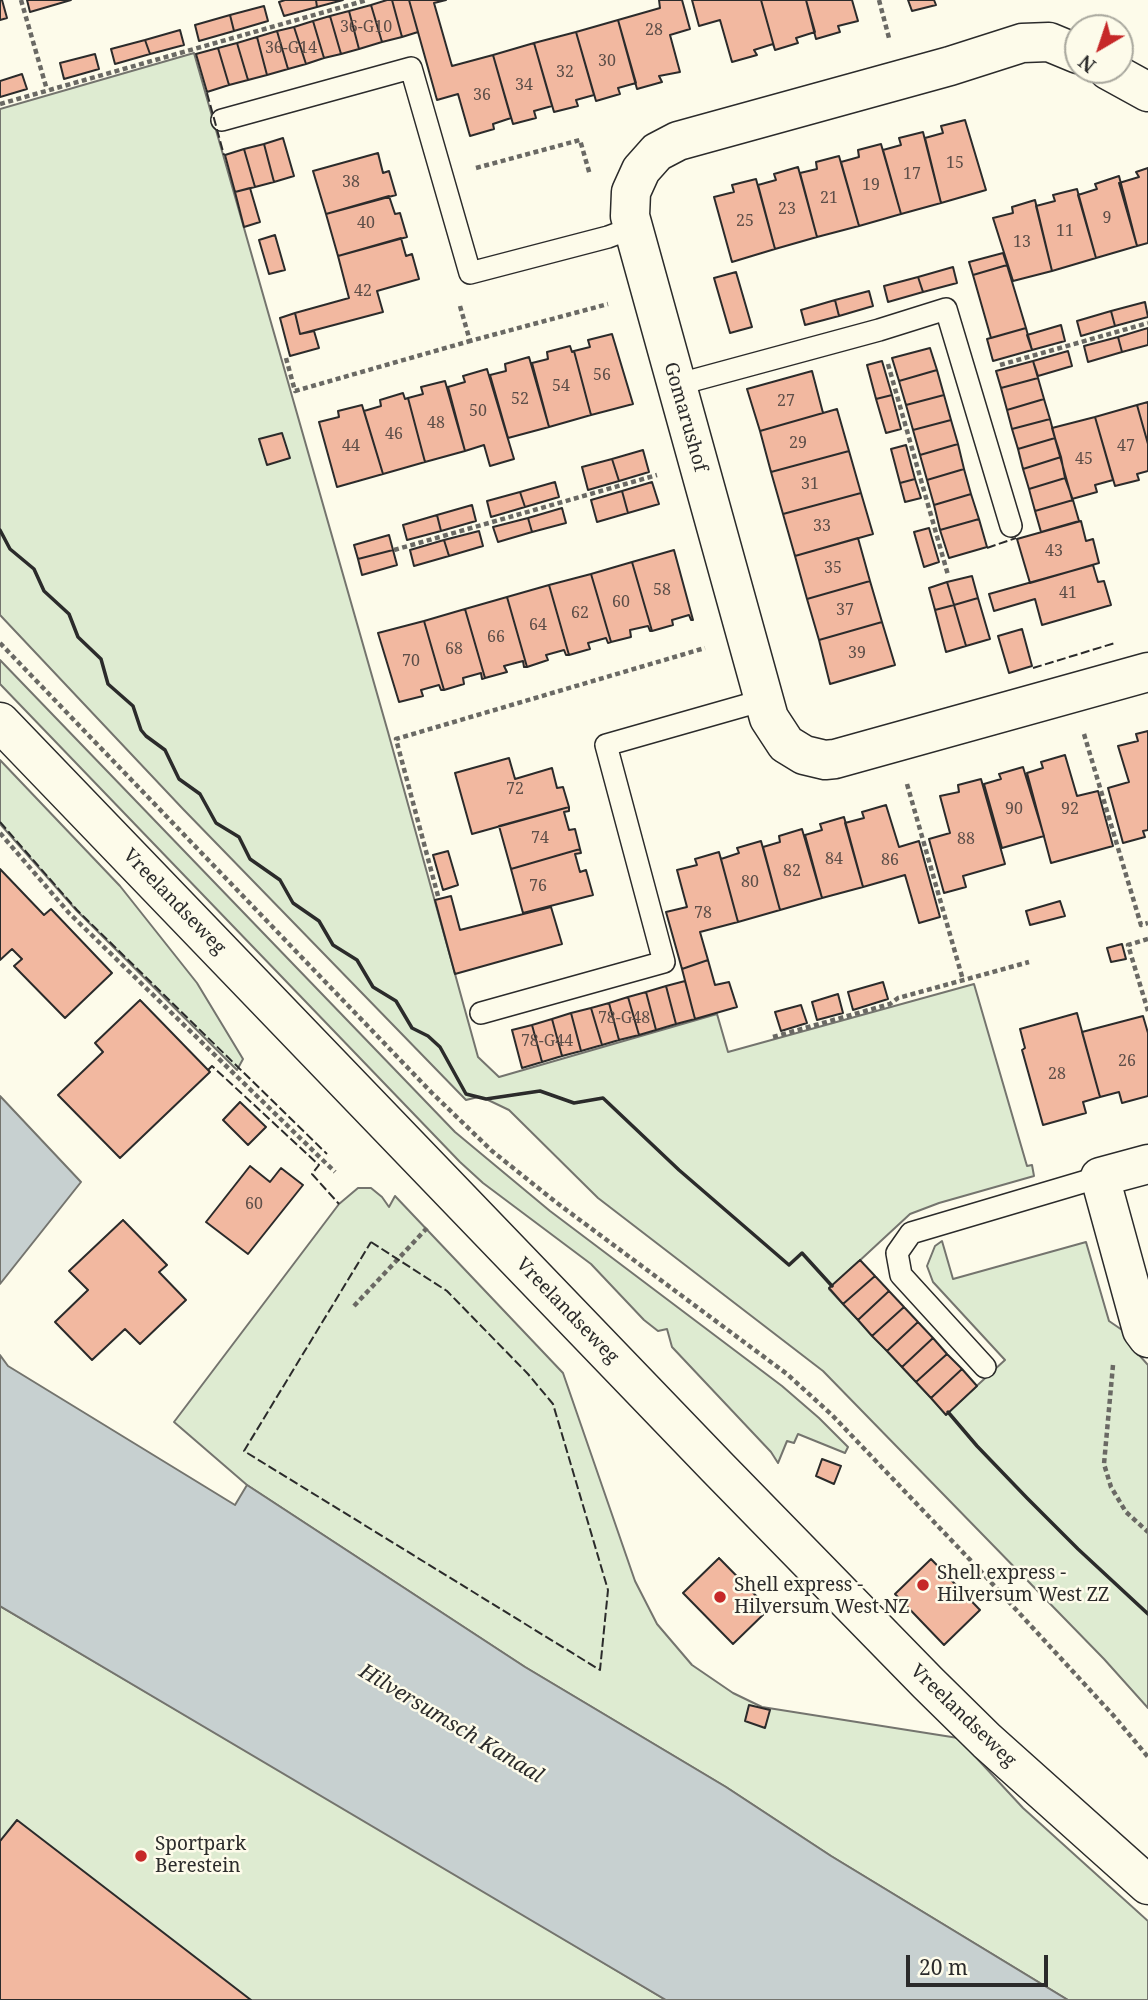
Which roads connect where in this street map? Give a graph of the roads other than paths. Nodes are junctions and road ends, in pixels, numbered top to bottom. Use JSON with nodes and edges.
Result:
{"nodes":[{"id":1,"x":1064,"y":48,"type":"edge"},
{"id":2,"x":222,"y":120,"type":"dead end"},
{"id":3,"x":632,"y":228,"type":"junction"},
{"id":4,"x":676,"y":385,"type":"junction"},
{"id":5,"x":1011,"y":526,"type":"dead end"},
{"id":6,"x":1148,"y":672,"type":"edge"},
{"id":7,"x":764,"y":700,"type":"junction"},
{"id":8,"x":0,"y":722,"type":"edge"},
{"id":9,"x":481,"y":1013,"type":"dead end"},
{"id":10,"x":1148,"y":1164,"type":"edge"},
{"id":11,"x":1100,"y":1177,"type":"junction"},
{"id":12,"x":1145,"y":1334,"type":"edge"},
{"id":13,"x":985,"y":1367,"type":"dead end"},
{"id":14,"x":1148,"y":1885,"type":"edge"}],
"edges":[{"from":1,"to":3,"type":"street","name":"Gomarushof"},
{"from":2,"to":3,"type":"lane"},
{"from":3,"to":4,"type":"street","name":"Gomarushof"},
{"from":4,"to":5,"type":"lane"},
{"from":4,"to":7,"type":"street","name":"Gomarushof"},
{"from":6,"to":7,"type":"street","name":"Gomarushof"},
{"from":7,"to":9,"type":"lane"},
{"from":8,"to":14,"type":"street","name":"Vreelandseweg"},
{"from":10,"to":11,"type":"street"},
{"from":11,"to":12,"type":"street"},
{"from":11,"to":13,"type":"lane"}]}
